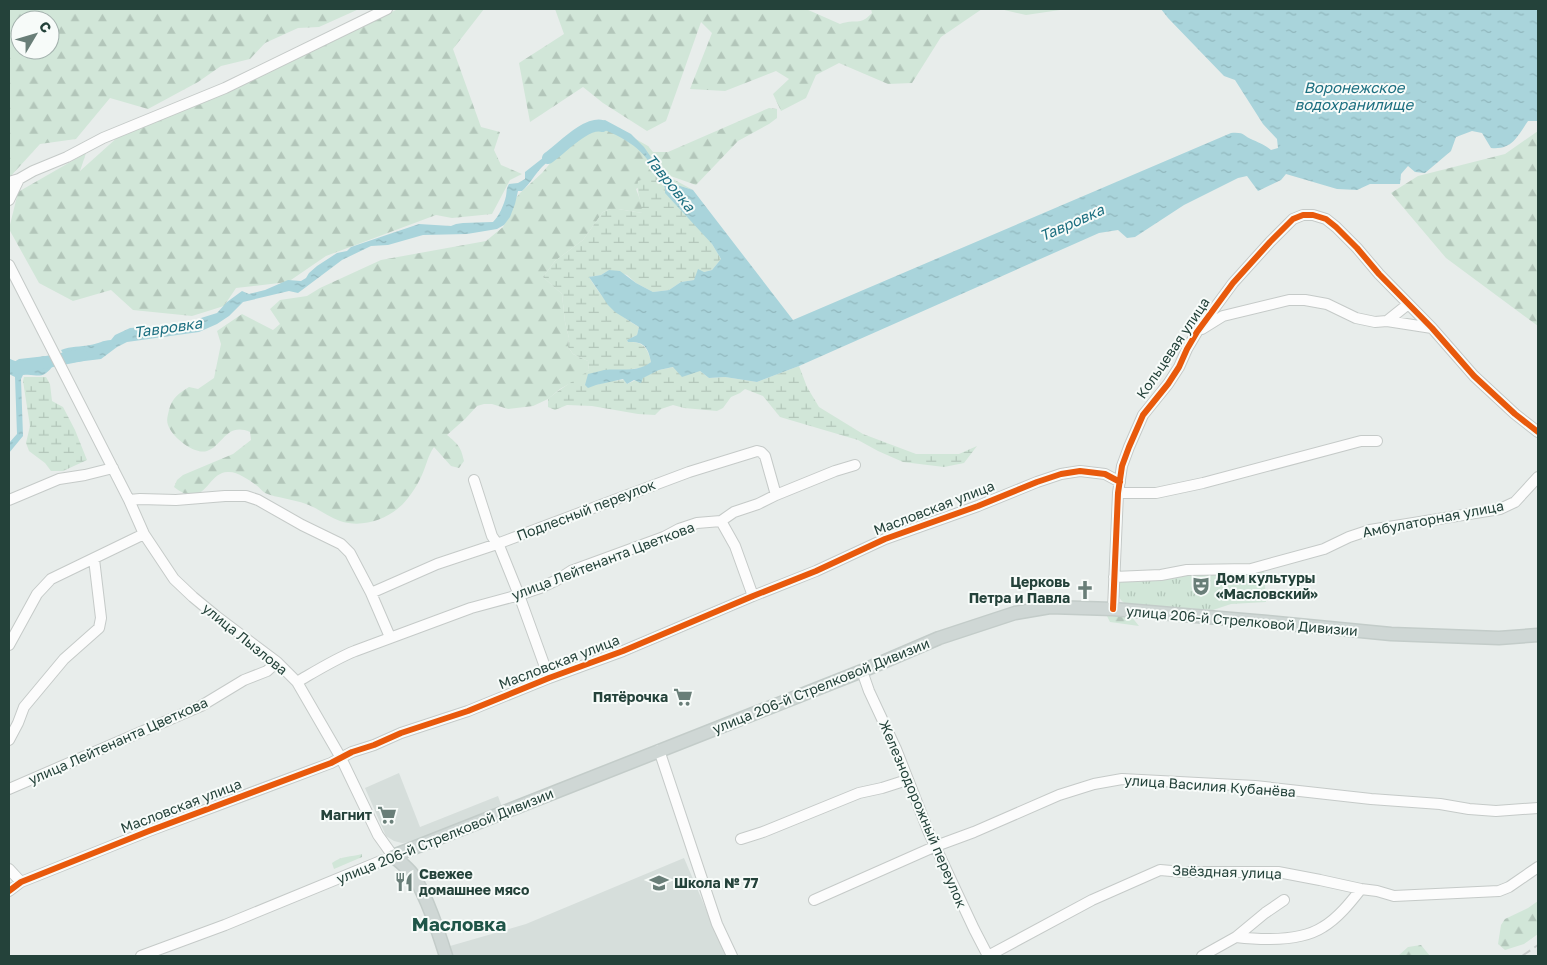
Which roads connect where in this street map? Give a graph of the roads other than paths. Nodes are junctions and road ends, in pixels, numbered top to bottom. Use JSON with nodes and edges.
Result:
{"nodes":[{"id":1,"x":387,"y":9,"type":"edge"},
{"id":2,"x":14,"y":180,"type":"edge"},
{"id":3,"x":9,"y":200,"type":"edge"},
{"id":4,"x":9,"y":265,"type":"edge"},
{"id":5,"x":1407,"y":305,"type":"junction"},
{"id":6,"x":1387,"y":322,"type":"junction"},
{"id":7,"x":1432,"y":328,"type":"junction"},
{"id":8,"x":1197,"y":332,"type":"junction"},
{"id":9,"x":1538,"y":432,"type":"edge"},
{"id":10,"x":1377,"y":441,"type":"dead end"},
{"id":11,"x":855,"y":465,"type":"dead end"},
{"id":12,"x":113,"y":468,"type":"junction"},
{"id":13,"x":1538,"y":477,"type":"edge"},
{"id":14,"x":474,"y":480,"type":"dead end"},
{"id":15,"x":1120,"y":482,"type":"junction"},
{"id":16,"x":1118,"y":493,"type":"junction"},
{"id":17,"x":776,"y":494,"type":"junction"},
{"id":18,"x":9,"y":500,"type":"edge"},
{"id":19,"x":129,"y":500,"type":"junction"},
{"id":20,"x":721,"y":521,"type":"junction"},
{"id":21,"x":144,"y":534,"type":"junction"},
{"id":22,"x":497,"y":544,"type":"junction"},
{"id":23,"x":94,"y":559,"type":"junction"},
{"id":24,"x":1114,"y":577,"type":"junction"},
{"id":25,"x":372,"y":593,"type":"junction"},
{"id":26,"x":519,"y":595,"type":"junction"},
{"id":27,"x":753,"y":596,"type":"junction"},
{"id":28,"x":1113,"y":610,"type":"junction"},
{"id":29,"x":1538,"y":635,"type":"edge"},
{"id":30,"x":390,"y":638,"type":"junction"},
{"id":31,"x":9,"y":645,"type":"edge"},
{"id":32,"x":277,"y":662,"type":"junction"},
{"id":33,"x":862,"y":671,"type":"junction"},
{"id":34,"x":549,"y":678,"type":"junction"},
{"id":35,"x":297,"y":682,"type":"junction"},
{"id":36,"x":9,"y":740,"type":"edge"},
{"id":37,"x":659,"y":750,"type":"junction"},
{"id":38,"x":341,"y":758,"type":"junction"},
{"id":39,"x":907,"y":780,"type":"junction"},
{"id":40,"x":9,"y":789,"type":"edge"},
{"id":41,"x":1538,"y":808,"type":"edge"},
{"id":42,"x":741,"y":839,"type":"dead end"},
{"id":43,"x":936,"y":846,"type":"junction"},
{"id":44,"x":393,"y":856,"type":"junction"},
{"id":45,"x":1538,"y":867,"type":"edge"},
{"id":46,"x":9,"y":869,"type":"edge"},
{"id":47,"x":22,"y":882,"type":"junction"},
{"id":48,"x":1361,"y":889,"type":"junction"},
{"id":49,"x":9,"y":891,"type":"edge"},
{"id":50,"x":814,"y":900,"type":"dead end"},
{"id":51,"x":1284,"y":900,"type":"dead end"},
{"id":52,"x":1236,"y":936,"type":"junction"},
{"id":53,"x":141,"y":956,"type":"edge"},
{"id":54,"x":446,"y":956,"type":"edge"},
{"id":55,"x":732,"y":956,"type":"edge"},
{"id":56,"x":988,"y":956,"type":"edge"},
{"id":57,"x":1202,"y":956,"type":"edge"}],
"edges":[{"from":1,"to":2,"type":"street"},
{"from":2,"to":3,"type":"street"},
{"from":4,"to":12,"type":"street","name":"улица Лызлова"},
{"from":5,"to":6,"type":"street"},
{"from":5,"to":7,"type":"street","name":"Кольцевая улица"},
{"from":5,"to":8,"type":"street","name":"Кольцевая улица"},
{"from":6,"to":7,"type":"street","name":"Кольцевая улица"},
{"from":6,"to":8,"type":"street","name":"Кольцевая улица"},
{"from":7,"to":9,"type":"street","name":"Кольцевая улица"},
{"from":8,"to":15,"type":"street","name":"Кольцевая улица"},
{"from":10,"to":16,"type":"street"},
{"from":11,"to":17,"type":"street","name":"улица Лейтенанта Цветкова"},
{"from":12,"to":18,"type":"street"},
{"from":12,"to":19,"type":"street","name":"улица Лызлова"},
{"from":13,"to":24,"type":"street","name":"Амбулаторная улица"},
{"from":14,"to":22,"type":"street"},
{"from":15,"to":16,"type":"street","name":"Кольцевая улица"},
{"from":15,"to":27,"type":"street","name":"Масловская улица"},
{"from":16,"to":24,"type":"street","name":"Кольцевая улица"},
{"from":17,"to":20,"type":"street","name":"улица Лейтенанта Цветкова"},
{"from":17,"to":22,"type":"street","name":"Подлесный переулок"},
{"from":19,"to":21,"type":"street","name":"улица Лызлова"},
{"from":19,"to":25,"type":"street"},
{"from":20,"to":26,"type":"street","name":"улица Лейтенанта Цветкова"},
{"from":20,"to":27,"type":"street"},
{"from":21,"to":23,"type":"street"},
{"from":21,"to":32,"type":"street","name":"улица Лызлова"},
{"from":22,"to":25,"type":"street","name":"Подлесный переулок"},
{"from":22,"to":26,"type":"street"},
{"from":23,"to":31,"type":"street"},
{"from":23,"to":36,"type":"street"},
{"from":24,"to":28,"type":"street","name":"Кольцевая улица"},
{"from":25,"to":30,"type":"street"},
{"from":26,"to":30,"type":"street","name":"улица Лейтенанта Цветкова"},
{"from":26,"to":34,"type":"street"},
{"from":27,"to":34,"type":"street","name":"Масловская улица"},
{"from":28,"to":29,"type":"main road","name":"улица 206-й Стрелковой Дивизии"},
{"from":28,"to":33,"type":"main road","name":"улица 206-й Стрелковой Дивизии"},
{"from":30,"to":35,"type":"street","name":"улица Лейтенанта Цветкова"},
{"from":32,"to":35,"type":"street","name":"улица Лызлова"},
{"from":32,"to":40,"type":"street","name":"улица Лейтенанта Цветкова"},
{"from":33,"to":37,"type":"main road","name":"улица 206-й Стрелковой Дивизии"},
{"from":33,"to":39,"type":"street","name":"Железнодорожный переулок"},
{"from":34,"to":38,"type":"street","name":"Масловская улица"},
{"from":35,"to":38,"type":"street","name":"улица Лызлова"},
{"from":37,"to":44,"type":"main road","name":"улица 206-й Стрелковой Дивизии"},
{"from":37,"to":55,"type":"street"},
{"from":38,"to":44,"type":"street","name":"улица Лызлова"},
{"from":38,"to":47,"type":"street","name":"Масловская улица"},
{"from":39,"to":42,"type":"street"},
{"from":39,"to":43,"type":"street","name":"Железнодорожный переулок"},
{"from":41,"to":43,"type":"street","name":"улица Василия Кубанёва"},
{"from":43,"to":50,"type":"street","name":"улица Василия Кубанёва"},
{"from":43,"to":56,"type":"street","name":"Железнодорожный переулок"},
{"from":44,"to":53,"type":"street","name":"улица 206-й Стрелковой Дивизии"},
{"from":44,"to":54,"type":"main road","name":"улица Лызлова"},
{"from":45,"to":48,"type":"street","name":"Звёздная улица"},
{"from":46,"to":47,"type":"street"},
{"from":47,"to":49,"type":"street","name":"Масловская улица"},
{"from":48,"to":52,"type":"street"},
{"from":48,"to":56,"type":"street","name":"Звёздная улица"},
{"from":51,"to":52,"type":"street"},
{"from":52,"to":57,"type":"street"}]}
